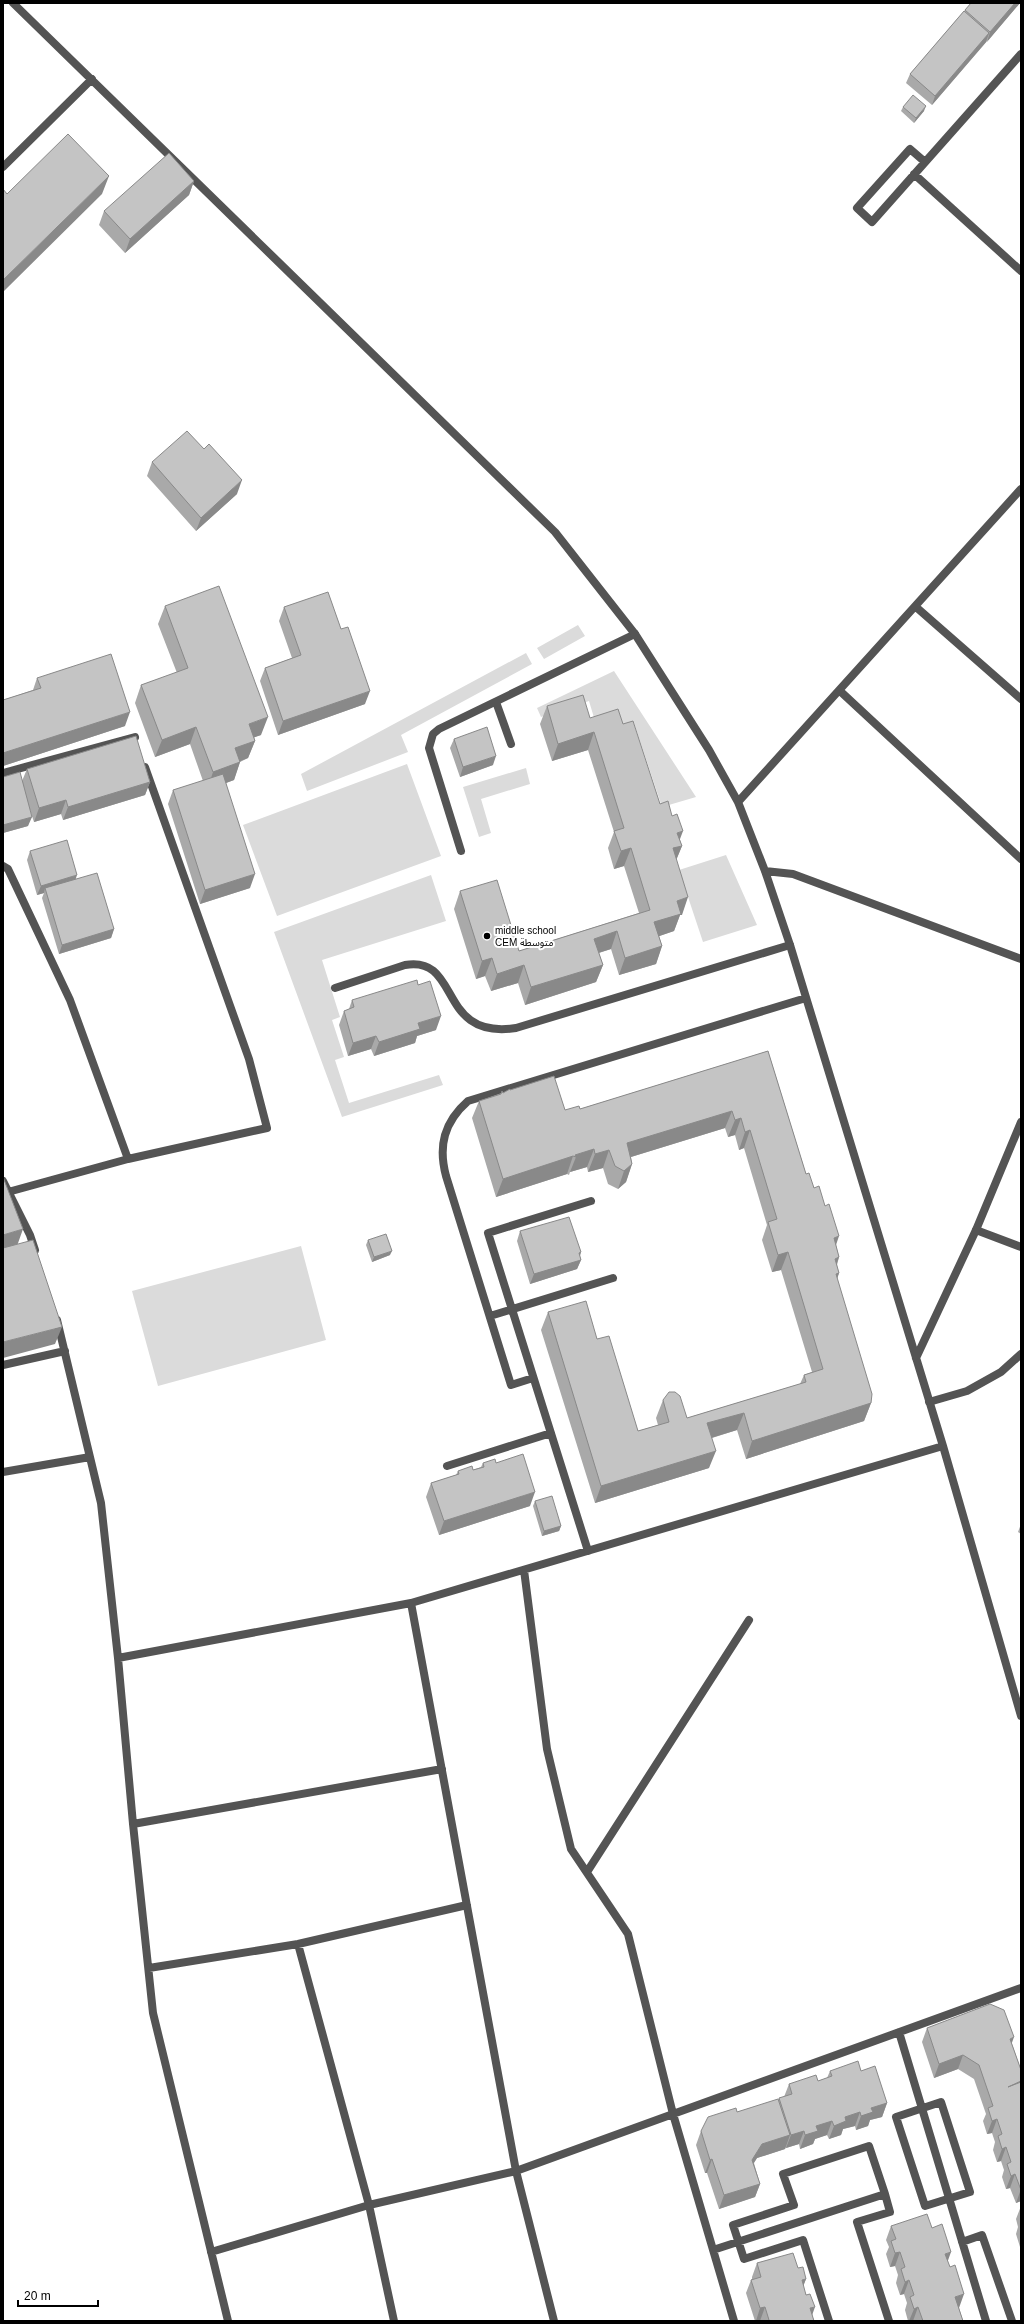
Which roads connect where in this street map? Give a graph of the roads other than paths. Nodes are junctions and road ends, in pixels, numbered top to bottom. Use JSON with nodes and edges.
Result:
{"nodes":[{"id":1,"x":13,"y":3,"type":"edge"},
{"id":2,"x":1021,"y":54,"type":"edge"},
{"id":3,"x":92,"y":79,"type":"junction"},
{"id":4,"x":925,"y":162,"type":"junction"},
{"id":5,"x":3,"y":167,"type":"edge"},
{"id":6,"x":914,"y":174,"type":"junction"},
{"id":7,"x":1021,"y":272,"type":"edge"},
{"id":8,"x":1021,"y":489,"type":"edge"},
{"id":9,"x":916,"y":606,"type":"junction"},
{"id":10,"x":635,"y":634,"type":"junction"},
{"id":11,"x":840,"y":691,"type":"junction"},
{"id":12,"x":1021,"y":699,"type":"edge"},
{"id":13,"x":496,"y":702,"type":"junction"},
{"id":14,"x":137,"y":744,"type":"edge"},
{"id":15,"x":512,"y":744,"type":"dead end"},
{"id":16,"x":142,"y":759,"type":"edge"},
{"id":17,"x":3,"y":773,"type":"edge"},
{"id":18,"x":738,"y":802,"type":"junction"},
{"id":19,"x":461,"y":851,"type":"dead end"},
{"id":20,"x":1021,"y":859,"type":"edge"},
{"id":21,"x":3,"y":866,"type":"edge"},
{"id":22,"x":765,"y":871,"type":"junction"},
{"id":23,"x":790,"y":945,"type":"junction"},
{"id":24,"x":1021,"y":959,"type":"edge"},
{"id":25,"x":335,"y":988,"type":"dead end"},
{"id":26,"x":806,"y":998,"type":"junction"},
{"id":27,"x":1021,"y":1122,"type":"edge"},
{"id":28,"x":128,"y":1159,"type":"junction"},
{"id":29,"x":3,"y":1180,"type":"edge"},
{"id":30,"x":8,"y":1192,"type":"junction"},
{"id":31,"x":591,"y":1201,"type":"dead end"},
{"id":32,"x":976,"y":1230,"type":"junction"},
{"id":33,"x":1021,"y":1247,"type":"edge"},
{"id":34,"x":37,"y":1257,"type":"edge"},
{"id":35,"x":612,"y":1278,"type":"dead end"},
{"id":36,"x":54,"y":1308,"type":"edge"},
{"id":37,"x":512,"y":1309,"type":"junction"},
{"id":38,"x":490,"y":1316,"type":"junction"},
{"id":39,"x":65,"y":1351,"type":"junction"},
{"id":40,"x":1021,"y":1354,"type":"edge"},
{"id":41,"x":916,"y":1358,"type":"junction"},
{"id":42,"x":3,"y":1365,"type":"edge"},
{"id":43,"x":533,"y":1378,"type":"junction"},
{"id":44,"x":929,"y":1402,"type":"junction"},
{"id":45,"x":551,"y":1434,"type":"junction"},
{"id":46,"x":943,"y":1446,"type":"junction"},
{"id":47,"x":90,"y":1457,"type":"junction"},
{"id":48,"x":447,"y":1466,"type":"dead end"},
{"id":49,"x":3,"y":1472,"type":"edge"},
{"id":50,"x":588,"y":1551,"type":"junction"},
{"id":51,"x":524,"y":1570,"type":"junction"},
{"id":52,"x":411,"y":1603,"type":"junction"},
{"id":53,"x":749,"y":1620,"type":"dead end"},
{"id":54,"x":118,"y":1658,"type":"junction"},
{"id":55,"x":1021,"y":1716,"type":"edge"},
{"id":56,"x":442,"y":1769,"type":"junction"},
{"id":57,"x":133,"y":1824,"type":"junction"},
{"id":58,"x":587,"y":1872,"type":"junction"},
{"id":59,"x":467,"y":1905,"type":"junction"},
{"id":60,"x":298,"y":1944,"type":"junction"},
{"id":61,"x":148,"y":1968,"type":"junction"},
{"id":62,"x":1021,"y":1988,"type":"edge"},
{"id":63,"x":899,"y":2032,"type":"junction"},
{"id":64,"x":922,"y":2109,"type":"junction"},
{"id":65,"x":673,"y":2114,"type":"junction"},
{"id":66,"x":516,"y":2171,"type":"junction"},
{"id":67,"x":885,"y":2194,"type":"junction"},
{"id":68,"x":949,"y":2198,"type":"junction"},
{"id":69,"x":369,"y":2205,"type":"junction"},
{"id":70,"x":738,"y":2242,"type":"junction"},
{"id":71,"x":962,"y":2242,"type":"junction"},
{"id":72,"x":713,"y":2250,"type":"junction"},
{"id":73,"x":211,"y":2252,"type":"junction"},
{"id":74,"x":228,"y":2321,"type":"edge"},
{"id":75,"x":394,"y":2321,"type":"edge"},
{"id":76,"x":554,"y":2321,"type":"edge"},
{"id":77,"x":734,"y":2321,"type":"edge"},
{"id":78,"x":829,"y":2321,"type":"edge"},
{"id":79,"x":890,"y":2321,"type":"edge"},
{"id":80,"x":986,"y":2321,"type":"edge"},
{"id":81,"x":1012,"y":2321,"type":"edge"}],
"edges":[{"from":1,"to":3,"type":"street"},
{"from":2,"to":4,"type":"street"},
{"from":3,"to":5,"type":"street"},
{"from":3,"to":10,"type":"street"},
{"from":4,"to":6,"type":"street"},
{"from":4,"to":6,"type":"street"},
{"from":6,"to":7,"type":"street"},
{"from":8,"to":9,"type":"street"},
{"from":9,"to":11,"type":"street"},
{"from":9,"to":12,"type":"street"},
{"from":10,"to":13,"type":"street"},
{"from":10,"to":18,"type":"street"},
{"from":11,"to":18,"type":"street"},
{"from":11,"to":20,"type":"street"},
{"from":13,"to":15,"type":"street"},
{"from":13,"to":19,"type":"street"},
{"from":14,"to":17,"type":"street"},
{"from":16,"to":28,"type":"street"},
{"from":18,"to":22,"type":"street"},
{"from":21,"to":28,"type":"street"},
{"from":22,"to":23,"type":"street"},
{"from":22,"to":24,"type":"street"},
{"from":23,"to":25,"type":"street"},
{"from":23,"to":26,"type":"street"},
{"from":26,"to":38,"type":"street"},
{"from":26,"to":41,"type":"street"},
{"from":27,"to":32,"type":"street"},
{"from":28,"to":30,"type":"street"},
{"from":29,"to":30,"type":"street"},
{"from":30,"to":34,"type":"street"},
{"from":31,"to":37,"type":"street"},
{"from":32,"to":33,"type":"street"},
{"from":32,"to":41,"type":"street"},
{"from":35,"to":37,"type":"street"},
{"from":36,"to":39,"type":"street"},
{"from":37,"to":38,"type":"street"},
{"from":37,"to":43,"type":"street"},
{"from":38,"to":43,"type":"street"},
{"from":39,"to":42,"type":"street"},
{"from":39,"to":47,"type":"street"},
{"from":40,"to":44,"type":"street"},
{"from":41,"to":44,"type":"street"},
{"from":43,"to":45,"type":"street"},
{"from":44,"to":46,"type":"street"},
{"from":45,"to":48,"type":"street"},
{"from":45,"to":50,"type":"street"},
{"from":46,"to":50,"type":"street"},
{"from":46,"to":55,"type":"street"},
{"from":47,"to":49,"type":"street"},
{"from":47,"to":54,"type":"street"},
{"from":50,"to":51,"type":"street"},
{"from":51,"to":52,"type":"street"},
{"from":51,"to":58,"type":"street"},
{"from":52,"to":54,"type":"street"},
{"from":52,"to":56,"type":"street"},
{"from":53,"to":58,"type":"street"},
{"from":54,"to":57,"type":"street"},
{"from":56,"to":57,"type":"street"},
{"from":56,"to":59,"type":"street"},
{"from":57,"to":61,"type":"street"},
{"from":58,"to":65,"type":"street"},
{"from":59,"to":60,"type":"street"},
{"from":59,"to":66,"type":"street"},
{"from":60,"to":61,"type":"street"},
{"from":60,"to":69,"type":"street"},
{"from":61,"to":73,"type":"street"},
{"from":62,"to":63,"type":"street"},
{"from":63,"to":64,"type":"street"},
{"from":63,"to":65,"type":"street"},
{"from":64,"to":68,"type":"street"},
{"from":64,"to":68,"type":"street"},
{"from":64,"to":68,"type":"street"},
{"from":65,"to":66,"type":"street"},
{"from":65,"to":72,"type":"street"},
{"from":66,"to":69,"type":"street"},
{"from":66,"to":76,"type":"street"},
{"from":67,"to":70,"type":"street"},
{"from":67,"to":70,"type":"street"},
{"from":67,"to":79,"type":"street"},
{"from":68,"to":71,"type":"street"},
{"from":69,"to":73,"type":"street"},
{"from":69,"to":75,"type":"street"},
{"from":70,"to":72,"type":"street"},
{"from":70,"to":78,"type":"street"},
{"from":71,"to":80,"type":"street"},
{"from":71,"to":81,"type":"street"},
{"from":72,"to":77,"type":"street"},
{"from":73,"to":74,"type":"street"}]}
